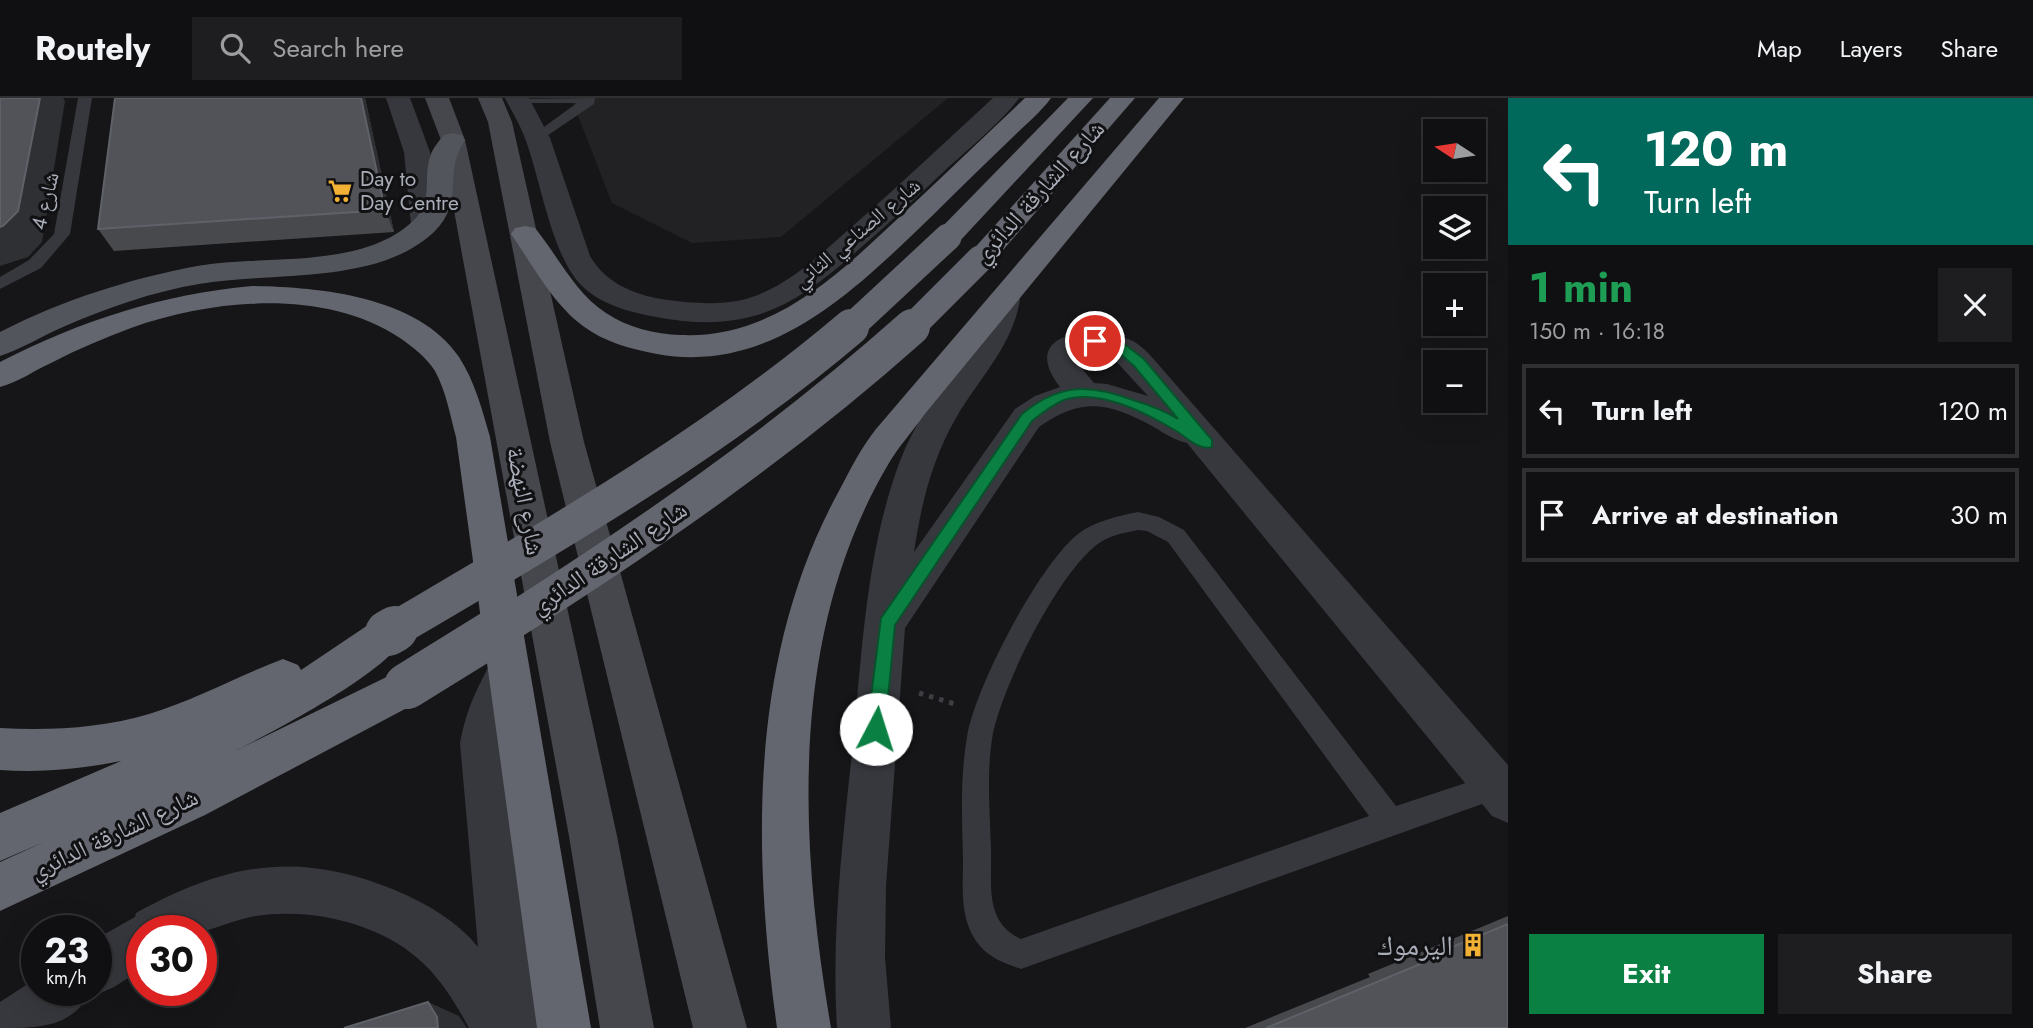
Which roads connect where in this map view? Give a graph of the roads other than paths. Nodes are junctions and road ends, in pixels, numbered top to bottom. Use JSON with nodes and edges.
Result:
{"nodes":[{"id":1,"x":85,"y":98,"type":"edge"},
{"id":2,"x":398,"y":98,"type":"edge"},
{"id":3,"x":438,"y":98,"type":"edge"},
{"id":4,"x":508,"y":98,"type":"edge"},
{"id":5,"x":588,"y":98,"type":"edge"},
{"id":6,"x":594,"y":98,"type":"edge"},
{"id":7,"x":1007,"y":98,"type":"edge"},
{"id":8,"x":1039,"y":98,"type":"edge"},
{"id":9,"x":1082,"y":98,"type":"edge"},
{"id":10,"x":1123,"y":98,"type":"edge"},
{"id":11,"x":1172,"y":98,"type":"edge"},
{"id":12,"x":538,"y":138,"type":"junction"},
{"id":13,"x":453,"y":139,"type":"junction"},
{"id":14,"x":425,"y":225,"type":"junction"},
{"id":15,"x":525,"y":234,"type":"junction"},
{"id":16,"x":0,"y":284,"type":"edge"},
{"id":17,"x":1005,"y":299,"type":"junction"},
{"id":18,"x":0,"y":345,"type":"edge"},
{"id":19,"x":0,"y":376,"type":"edge"},
{"id":20,"x":1084,"y":392,"type":"junction"},
{"id":21,"x":1206,"y":444,"type":"junction"},
{"id":22,"x":887,"y":623,"type":"junction"},
{"id":23,"x":388,"y":633,"type":"junction"},
{"id":24,"x":509,"y":670,"type":"junction"},
{"id":25,"x":0,"y":749,"type":"edge"},
{"id":26,"x":1502,"y":793,"type":"edge"},
{"id":27,"x":1391,"y":822,"type":"junction"},
{"id":28,"x":0,"y":837,"type":"edge"},
{"id":29,"x":0,"y":887,"type":"edge"},
{"id":30,"x":181,"y":915,"type":"edge"},
{"id":31,"x":41,"y":1006,"type":"edge"},
{"id":32,"x":9,"y":1028,"type":"edge"},
{"id":33,"x":498,"y":1028,"type":"edge"},
{"id":34,"x":514,"y":1028,"type":"edge"},
{"id":35,"x":564,"y":1028,"type":"edge"},
{"id":36,"x":627,"y":1028,"type":"edge"},
{"id":37,"x":720,"y":1028,"type":"edge"},
{"id":38,"x":804,"y":1028,"type":"edge"},
{"id":39,"x":864,"y":1028,"type":"edge"}],
"edges":[{"from":1,"to":16,"type":"lane","name":"شارع 4"},
{"from":2,"to":14,"type":"street"},
{"from":3,"to":13,"type":"main road","name":"شارع النهضة"},
{"from":4,"to":5,"type":"lane"},
{"from":4,"to":12,"type":"street","name":"شارع الصناعي الثاني"},
{"from":4,"to":15,"type":"main road"},
{"from":6,"to":12,"type":"lane"},
{"from":7,"to":12,"type":"street","name":"شارع الصناعي الثاني"},
{"from":8,"to":15,"type":"highway"},
{"from":9,"to":23,"type":"highway","name":"شارع الشارقة الدائري","bridge":true},
{"from":10,"to":29,"type":"highway","name":"شارع الشارقة الدائري","bridge":true},
{"from":11,"to":17,"type":"highway"},
{"from":13,"to":14,"type":"main road"},
{"from":13,"to":36,"type":"main road","name":"شارع النهضة"},
{"from":14,"to":18,"type":"main road"},
{"from":15,"to":37,"type":"main road"},
{"from":17,"to":22,"type":"street"},
{"from":17,"to":38,"type":"highway"},
{"from":19,"to":24,"type":"highway"},
{"from":20,"to":21,"type":"street"},
{"from":20,"to":21,"type":"street"},
{"from":20,"to":22,"type":"street"},
{"from":21,"to":26,"type":"street"},
{"from":22,"to":39,"type":"street"},
{"from":23,"to":25,"type":"highway"},
{"from":23,"to":28,"type":"highway","name":"شارع الشارقة الدائري"},
{"from":24,"to":34,"type":"street"},
{"from":24,"to":35,"type":"highway"},
{"from":26,"to":27,"type":"lane"},
{"from":27,"to":27,"type":"lane"},
{"from":30,"to":33,"type":"street"},
{"from":31,"to":32,"type":"street"}]}
